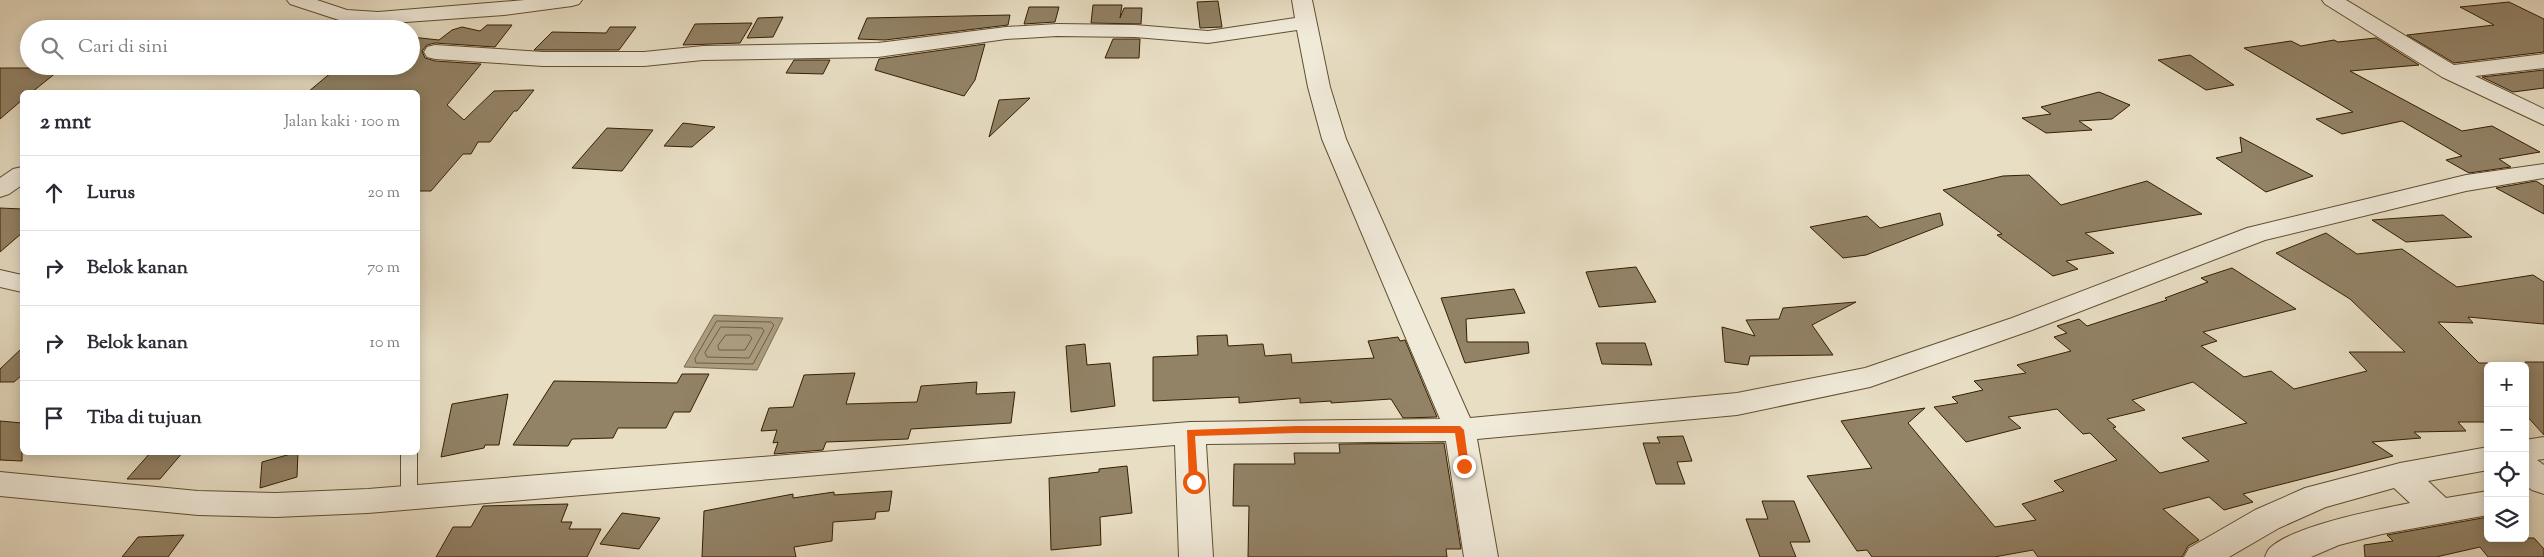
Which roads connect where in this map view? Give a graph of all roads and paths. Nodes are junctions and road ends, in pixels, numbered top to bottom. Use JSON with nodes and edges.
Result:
{"nodes":[{"id":1,"x":297,"y":0,"type":"edge"},
{"id":2,"x":572,"y":0,"type":"edge"},
{"id":3,"x":2332,"y":0,"type":"edge"},
{"id":4,"x":1304,"y":11,"type":"edge"},
{"id":5,"x":435,"y":52,"type":"dead end"},
{"id":6,"x":2544,"y":61,"type":"edge"},
{"id":7,"x":2450,"y":72,"type":"junction"},
{"id":8,"x":2544,"y":118,"type":"edge"},
{"id":9,"x":2544,"y":170,"type":"edge"},
{"id":10,"x":20,"y":175,"type":"edge"},
{"id":11,"x":0,"y":189,"type":"edge"},
{"id":12,"x":0,"y":278,"type":"edge"},
{"id":13,"x":20,"y":283,"type":"edge"},
{"id":14,"x":1460,"y":430,"type":"junction"},
{"id":15,"x":1190,"y":433,"type":"junction"},
{"id":16,"x":409,"y":455,"type":"edge"},
{"id":17,"x":2484,"y":460,"type":"edge"},
{"id":18,"x":0,"y":484,"type":"edge"},
{"id":19,"x":2420,"y":493,"type":"junction"},
{"id":20,"x":409,"y":498,"type":"junction"},
{"id":21,"x":2484,"y":501,"type":"edge"},
{"id":22,"x":2270,"y":546,"type":"edge"},
{"id":23,"x":1196,"y":557,"type":"edge"},
{"id":24,"x":1481,"y":557,"type":"edge"},
{"id":25,"x":2201,"y":557,"type":"edge"}],
"edges":[{"from":1,"to":2,"type":"street"},
{"from":3,"to":7,"type":"street"},
{"from":4,"to":5,"type":"street"},
{"from":4,"to":14,"type":"street"},
{"from":6,"to":7,"type":"street"},
{"from":7,"to":8,"type":"street"},
{"from":9,"to":14,"type":"street"},
{"from":10,"to":11,"type":"street"},
{"from":12,"to":13,"type":"street"},
{"from":14,"to":15,"type":"street"},
{"from":14,"to":24,"type":"street"},
{"from":15,"to":20,"type":"street"},
{"from":15,"to":23,"type":"street"},
{"from":16,"to":20,"type":"lane"},
{"from":17,"to":19,"type":"street"},
{"from":18,"to":20,"type":"street"},
{"from":19,"to":21,"type":"street"},
{"from":19,"to":22,"type":"street"},
{"from":19,"to":22,"type":"street"},
{"from":22,"to":25,"type":"street"}]}
